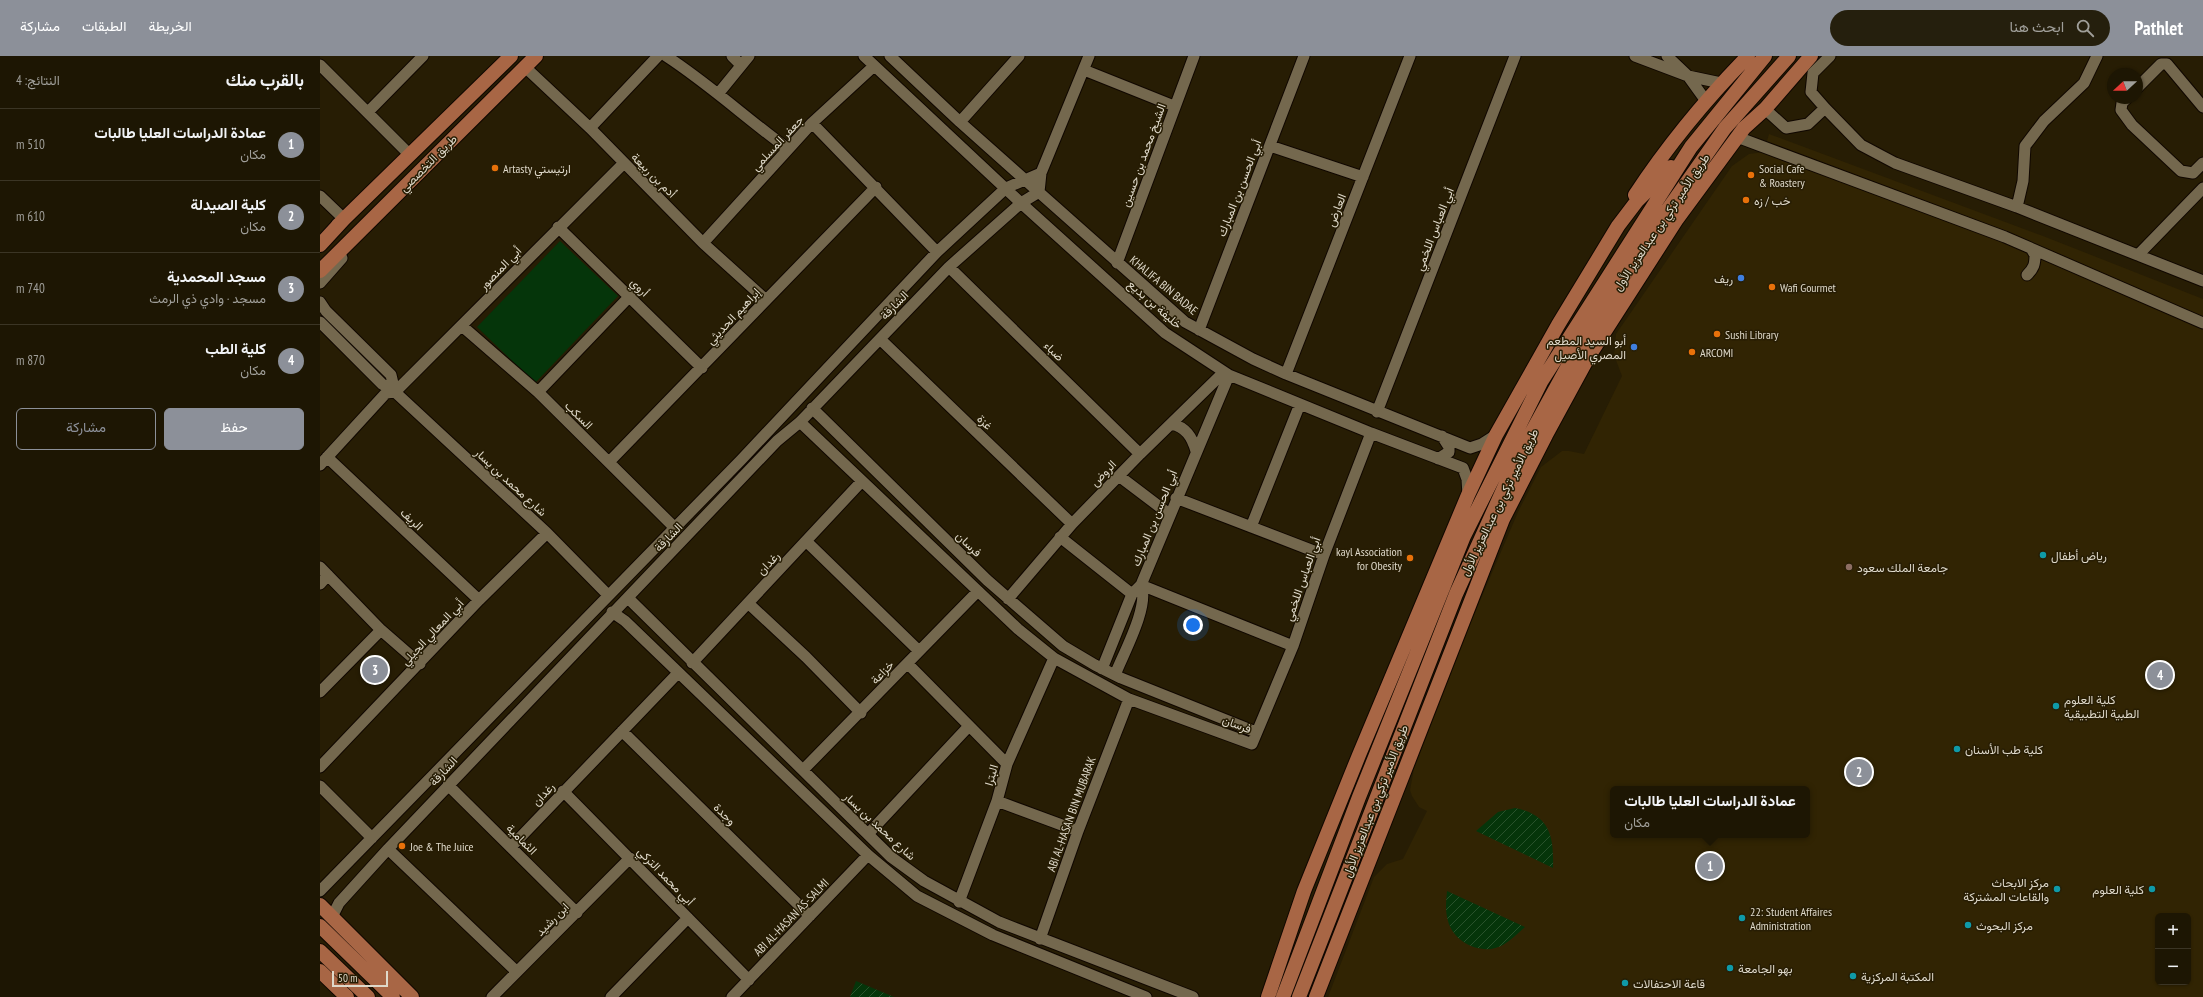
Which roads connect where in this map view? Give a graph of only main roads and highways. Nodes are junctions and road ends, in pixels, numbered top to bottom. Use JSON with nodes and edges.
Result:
{"nodes":[{"id":1,"x":511,"y":56,"type":"edge"},
{"id":2,"x":536,"y":56,"type":"edge"},
{"id":3,"x":1748,"y":56,"type":"edge"},
{"id":4,"x":1765,"y":56,"type":"edge"},
{"id":5,"x":1789,"y":56,"type":"edge"},
{"id":6,"x":1793,"y":56,"type":"edge"},
{"id":7,"x":1812,"y":56,"type":"edge"},
{"id":8,"x":1740,"y":132,"type":"junction"},
{"id":9,"x":1690,"y":147,"type":"junction"},
{"id":10,"x":1618,"y":226,"type":"junction"},
{"id":11,"x":320,"y":245,"type":"edge"},
{"id":12,"x":320,"y":271,"type":"edge"},
{"id":13,"x":1421,"y":728,"type":"junction"},
{"id":14,"x":1377,"y":794,"type":"junction"},
{"id":15,"x":1320,"y":853,"type":"junction"},
{"id":16,"x":320,"y":905,"type":"edge"},
{"id":17,"x":320,"y":926,"type":"edge"},
{"id":18,"x":1301,"y":950,"type":"junction"},
{"id":19,"x":320,"y":951,"type":"edge"},
{"id":20,"x":347,"y":952,"type":"junction"},
{"id":21,"x":331,"y":962,"type":"junction"},
{"id":22,"x":320,"y":971,"type":"edge"},
{"id":23,"x":1268,"y":996,"type":"edge"},
{"id":24,"x":347,"y":997,"type":"edge"},
{"id":25,"x":358,"y":997,"type":"edge"},
{"id":26,"x":368,"y":997,"type":"edge"},
{"id":27,"x":393,"y":997,"type":"edge"},
{"id":28,"x":408,"y":997,"type":"edge"},
{"id":29,"x":412,"y":997,"type":"edge"},
{"id":30,"x":1283,"y":997,"type":"edge"},
{"id":31,"x":1299,"y":997,"type":"edge"},
{"id":32,"x":1316,"y":997,"type":"edge"}],
"edges":[{"from":1,"to":11,"type":"main road","name":"طريق التخصصي"},
{"from":2,"to":12,"type":"main road","name":"طريق التخصصي"},
{"from":3,"to":10,"type":"main road"},
{"from":4,"to":9,"type":"main road","name":"طريق الأمير تركي بن عبدالعزيز الأول"},
{"from":5,"to":14,"type":"main road","name":"طريق الأمير تركي بن عبدالعزيز الأول"},
{"from":6,"to":8,"type":"main road"},
{"from":7,"to":8,"type":"main road"},
{"from":8,"to":13,"type":"main road"},
{"from":9,"to":10,"type":"main road"},
{"from":9,"to":18,"type":"main road","name":"طريق الأمير تركي بن عبدالعزيز الأول"},
{"from":10,"to":15,"type":"main road"},
{"from":13,"to":14,"type":"main road"},
{"from":13,"to":32,"type":"main road"},
{"from":14,"to":31,"type":"main road","name":"طريق الأمير تركي بن عبدالعزيز الأول"},
{"from":15,"to":18,"type":"main road"},
{"from":15,"to":23,"type":"main road"},
{"from":16,"to":29,"type":"main road"},
{"from":17,"to":20,"type":"main road"},
{"from":18,"to":30,"type":"main road","name":"طريق الأمير تركي بن عبدالعزيز الأول"},
{"from":19,"to":21,"type":"main road"},
{"from":20,"to":27,"type":"main road"},
{"from":20,"to":28,"type":"main road"},
{"from":21,"to":25,"type":"main road"},
{"from":21,"to":26,"type":"main road"},
{"from":22,"to":24,"type":"main road"}]}
